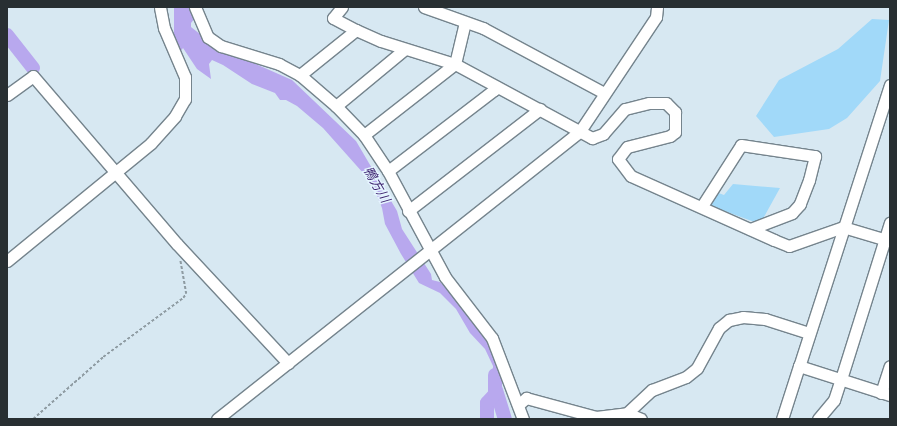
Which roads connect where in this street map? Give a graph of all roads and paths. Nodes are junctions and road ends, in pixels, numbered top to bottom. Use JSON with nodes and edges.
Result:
{"nodes":[{"id":1,"x":160,"y":7,"type":"edge"},
{"id":2,"x":195,"y":7,"type":"edge"},
{"id":3,"x":342,"y":7,"type":"edge"},
{"id":4,"x":424,"y":7,"type":"edge"},
{"id":5,"x":657,"y":7,"type":"edge"},
{"id":6,"x":465,"y":22,"type":"junction"},
{"id":7,"x":356,"y":30,"type":"junction"},
{"id":8,"x":405,"y":49,"type":"junction"},
{"id":9,"x":455,"y":64,"type":"junction"},
{"id":10,"x":300,"y":75,"type":"junction"},
{"id":11,"x":890,"y":85,"type":"edge"},
{"id":12,"x":496,"y":86,"type":"junction"},
{"id":13,"x":604,"y":94,"type":"junction"},
{"id":14,"x":7,"y":95,"type":"edge"},
{"id":15,"x":336,"y":106,"type":"junction"},
{"id":16,"x":540,"y":109,"type":"junction"},
{"id":17,"x":580,"y":131,"type":"junction"},
{"id":18,"x":364,"y":135,"type":"junction"},
{"id":19,"x":388,"y":171,"type":"junction"},
{"id":20,"x":114,"y":172,"type":"junction"},
{"id":21,"x":702,"y":206,"type":"junction"},
{"id":22,"x":408,"y":211,"type":"junction"},
{"id":23,"x":890,"y":223,"type":"edge"},
{"id":24,"x":842,"y":227,"type":"junction"},
{"id":25,"x":750,"y":229,"type":"junction"},
{"id":26,"x":887,"y":240,"type":"edge"},
{"id":27,"x":428,"y":253,"type":"junction"},
{"id":28,"x":180,"y":258,"type":"dead end"},
{"id":29,"x":7,"y":261,"type":"edge"},
{"id":30,"x":809,"y":332,"type":"junction"},
{"id":31,"x":288,"y":363,"type":"junction"},
{"id":32,"x":799,"y":366,"type":"junction"},
{"id":33,"x":890,"y":366,"type":"edge"},
{"id":34,"x":841,"y":379,"type":"junction"},
{"id":35,"x":886,"y":394,"type":"edge"},
{"id":36,"x":518,"y":405,"type":"junction"},
{"id":37,"x":627,"y":413,"type":"junction"},
{"id":38,"x":33,"y":419,"type":"edge"},
{"id":39,"x":217,"y":419,"type":"edge"},
{"id":40,"x":523,"y":419,"type":"edge"},
{"id":41,"x":641,"y":419,"type":"edge"},
{"id":42,"x":782,"y":419,"type":"edge"},
{"id":43,"x":818,"y":419,"type":"edge"}],
"edges":[{"from":1,"to":20,"type":"street"},
{"from":2,"to":10,"type":"street"},
{"from":3,"to":7,"type":"street"},
{"from":4,"to":6,"type":"street"},
{"from":5,"to":13,"type":"street"},
{"from":6,"to":9,"type":"street"},
{"from":6,"to":13,"type":"street"},
{"from":7,"to":8,"type":"street"},
{"from":7,"to":10,"type":"street"},
{"from":8,"to":9,"type":"street"},
{"from":8,"to":15,"type":"street"},
{"from":9,"to":12,"type":"street"},
{"from":9,"to":18,"type":"street"},
{"from":10,"to":15,"type":"street"},
{"from":11,"to":24,"type":"street"},
{"from":12,"to":16,"type":"street"},
{"from":12,"to":19,"type":"street"},
{"from":13,"to":17,"type":"street"},
{"from":14,"to":20,"type":"street"},
{"from":15,"to":18,"type":"street"},
{"from":16,"to":17,"type":"street"},
{"from":16,"to":22,"type":"street"},
{"from":17,"to":21,"type":"street"},
{"from":17,"to":27,"type":"street"},
{"from":18,"to":19,"type":"street"},
{"from":19,"to":22,"type":"street"},
{"from":20,"to":29,"type":"street"},
{"from":20,"to":31,"type":"street"},
{"from":21,"to":25,"type":"street"},
{"from":21,"to":25,"type":"street"},
{"from":22,"to":27,"type":"street"},
{"from":23,"to":26,"type":"street"},
{"from":24,"to":25,"type":"street"},
{"from":24,"to":26,"type":"street"},
{"from":24,"to":30,"type":"street"},
{"from":26,"to":34,"type":"street"},
{"from":27,"to":31,"type":"street"},
{"from":27,"to":36,"type":"street"},
{"from":28,"to":38,"type":"path"},
{"from":30,"to":32,"type":"street"},
{"from":30,"to":37,"type":"street"},
{"from":31,"to":39,"type":"street"},
{"from":32,"to":34,"type":"street"},
{"from":32,"to":42,"type":"street"},
{"from":33,"to":35,"type":"street"},
{"from":34,"to":35,"type":"street"},
{"from":34,"to":43,"type":"street"},
{"from":36,"to":37,"type":"street"},
{"from":36,"to":40,"type":"street"},
{"from":37,"to":41,"type":"street"}]}
